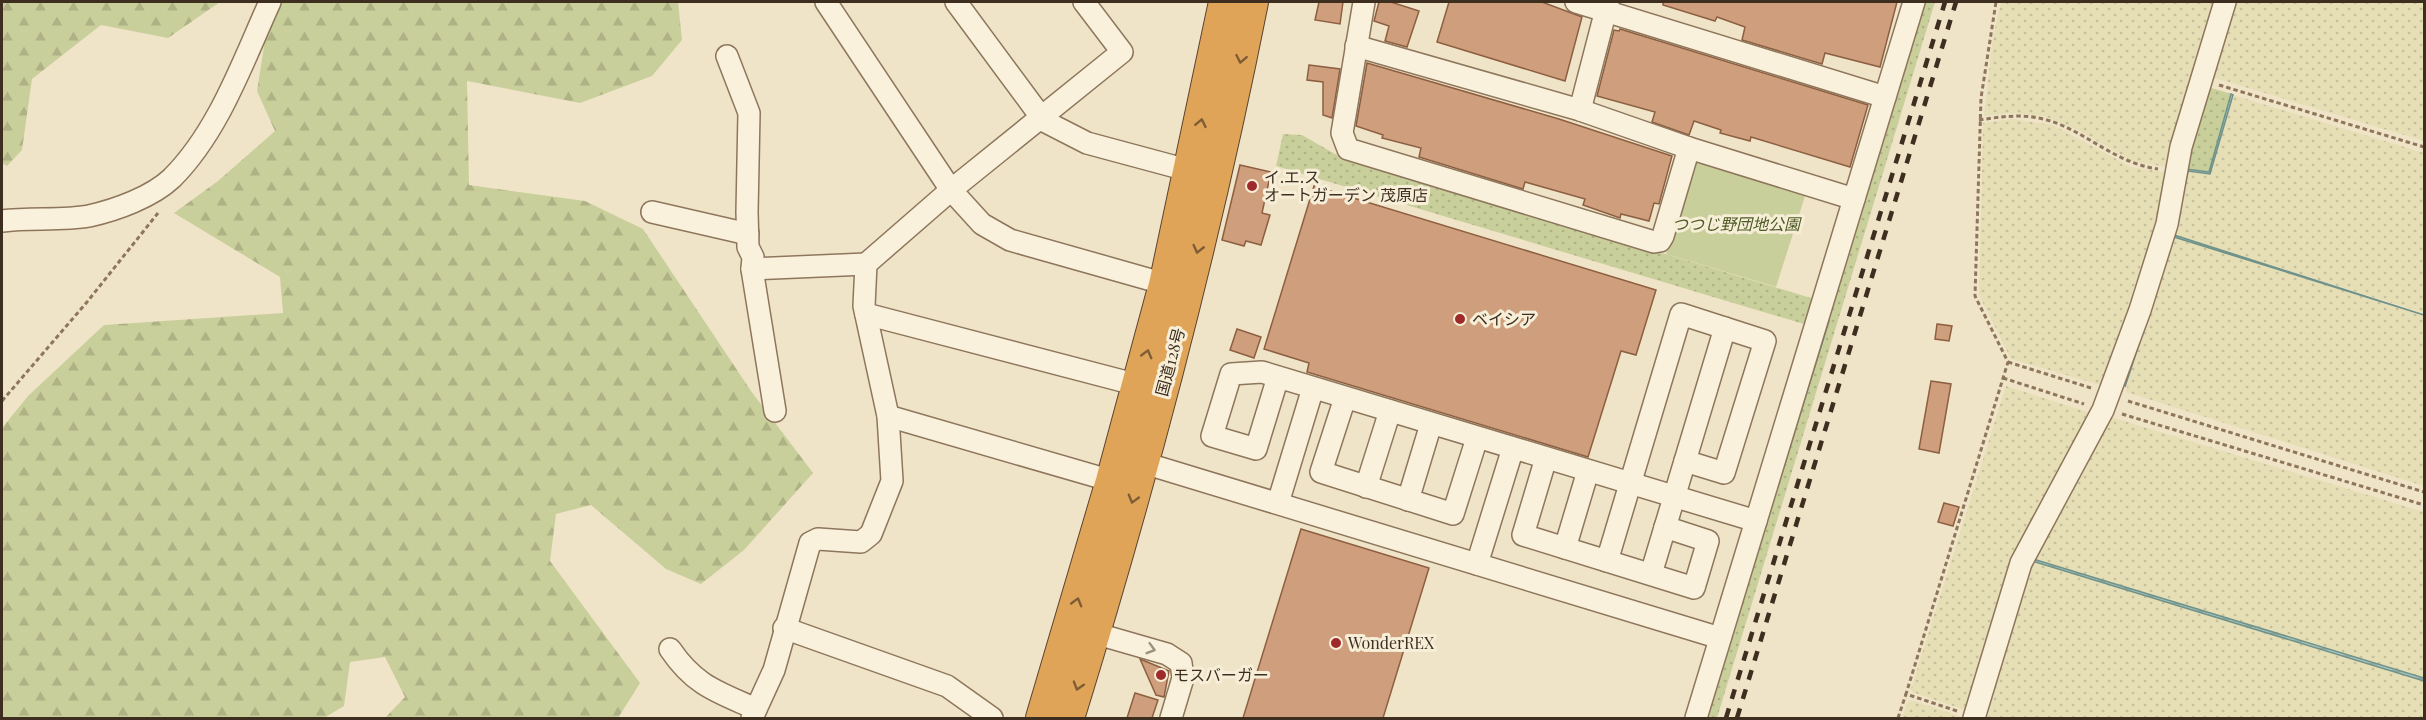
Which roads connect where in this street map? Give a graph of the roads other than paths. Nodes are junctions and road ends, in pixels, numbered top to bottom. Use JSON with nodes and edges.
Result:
{"nodes":[{"id":1,"x":270,"y":2,"type":"edge"},
{"id":2,"x":825,"y":2,"type":"edge"},
{"id":3,"x":956,"y":2,"type":"edge"},
{"id":4,"x":1084,"y":2,"type":"edge"},
{"id":5,"x":1225,"y":2,"type":"edge"},
{"id":6,"x":1252,"y":2,"type":"edge"},
{"id":7,"x":1364,"y":2,"type":"edge"},
{"id":8,"x":1576,"y":2,"type":"edge"},
{"id":9,"x":1914,"y":2,"type":"edge"},
{"id":10,"x":2225,"y":2,"type":"edge"},
{"id":11,"x":1606,"y":6,"type":"edge"},
{"id":12,"x":1356,"y":46,"type":"junction"},
{"id":13,"x":727,"y":56,"type":"dead end"},
{"id":14,"x":1885,"y":98,"type":"junction"},
{"id":15,"x":1580,"y":110,"type":"junction"},
{"id":16,"x":1041,"y":117,"type":"junction"},
{"id":17,"x":1689,"y":148,"type":"junction"},
{"id":18,"x":1191,"y":171,"type":"junction"},
{"id":19,"x":951,"y":190,"type":"junction"},
{"id":20,"x":1854,"y":199,"type":"junction"},
{"id":21,"x":652,"y":212,"type":"dead end"},
{"id":22,"x":2,"y":221,"type":"edge"},
{"id":23,"x":748,"y":234,"type":"junction"},
{"id":24,"x":866,"y":264,"type":"junction"},
{"id":25,"x":752,"y":269,"type":"junction"},
{"id":26,"x":1177,"y":287,"type":"junction"},
{"id":27,"x":866,"y":314,"type":"junction"},
{"id":28,"x":1725,"y":328,"type":"junction"},
{"id":29,"x":1278,"y":377,"type":"dead end"},
{"id":30,"x":1138,"y":385,"type":"junction"},
{"id":31,"x":1313,"y":388,"type":"junction"},
{"id":32,"x":1345,"y":398,"type":"junction"},
{"id":33,"x":775,"y":411,"type":"dead end"},
{"id":34,"x":1390,"y":411,"type":"junction"},
{"id":35,"x":888,"y":417,"type":"junction"},
{"id":36,"x":1431,"y":424,"type":"junction"},
{"id":37,"x":1478,"y":438,"type":"junction"},
{"id":38,"x":1513,"y":448,"type":"junction"},
{"id":39,"x":1546,"y":458,"type":"junction"},
{"id":40,"x":1685,"y":461,"type":"junction"},
{"id":41,"x":1144,"y":463,"type":"junction"},
{"id":42,"x":1588,"y":471,"type":"junction"},
{"id":43,"x":1112,"y":481,"type":"junction"},
{"id":44,"x":1630,"y":484,"type":"junction"},
{"id":45,"x":1366,"y":487,"type":"junction"},
{"id":46,"x":1674,"y":497,"type":"junction"},
{"id":47,"x":1408,"y":500,"type":"junction"},
{"id":48,"x":1278,"y":503,"type":"junction"},
{"id":49,"x":1756,"y":521,"type":"junction"},
{"id":50,"x":1665,"y":527,"type":"junction"},
{"id":51,"x":1565,"y":548,"type":"junction"},
{"id":52,"x":1607,"y":561,"type":"junction"},
{"id":53,"x":1477,"y":564,"type":"junction"},
{"id":54,"x":1650,"y":574,"type":"junction"},
{"id":55,"x":784,"y":628,"type":"junction"},
{"id":56,"x":1094,"y":633,"type":"junction"},
{"id":57,"x":1720,"y":638,"type":"junction"},
{"id":58,"x":670,"y":649,"type":"dead end"},
{"id":59,"x":754,"y":714,"type":"edge"},
{"id":60,"x":992,"y":718,"type":"edge"},
{"id":61,"x":1042,"y":718,"type":"edge"},
{"id":62,"x":1068,"y":718,"type":"edge"},
{"id":63,"x":1171,"y":718,"type":"edge"},
{"id":64,"x":1696,"y":718,"type":"edge"},
{"id":65,"x":1974,"y":718,"type":"edge"}],
"edges":[{"from":1,"to":22,"type":"street"},
{"from":2,"to":19,"type":"street"},
{"from":3,"to":16,"type":"street"},
{"from":4,"to":16,"type":"street"},
{"from":18,"to":5,"type":"highway","name":"国道128号","one_way":true},
{"from":6,"to":26,"type":"highway","name":"国道128号","one_way":true},
{"from":7,"to":12,"type":"street"},
{"from":8,"to":11,"type":"street"},
{"from":9,"to":14,"type":"street"},
{"from":10,"to":65,"type":"street"},
{"from":11,"to":14,"type":"street"},
{"from":11,"to":15,"type":"street"},
{"from":12,"to":15,"type":"street"},
{"from":12,"to":17,"type":"street"},
{"from":13,"to":23,"type":"street"},
{"from":14,"to":20,"type":"street"},
{"from":15,"to":17,"type":"street"},
{"from":16,"to":18,"type":"street"},
{"from":16,"to":19,"type":"street"},
{"from":17,"to":20,"type":"street"},
{"from":18,"to":26,"type":"highway","name":"国道128号"},
{"from":19,"to":24,"type":"street"},
{"from":19,"to":26,"type":"street"},
{"from":20,"to":49,"type":"street"},
{"from":21,"to":23,"type":"street"},
{"from":23,"to":25,"type":"street"},
{"from":24,"to":25,"type":"street"},
{"from":24,"to":27,"type":"street"},
{"from":25,"to":33,"type":"street"},
{"from":30,"to":26,"type":"highway","name":"国道128号","one_way":true},
{"from":26,"to":41,"type":"highway","name":"国道128号"},
{"from":27,"to":30,"type":"street"},
{"from":27,"to":35,"type":"street"},
{"from":28,"to":40,"type":"street"},
{"from":28,"to":40,"type":"street"},
{"from":28,"to":44,"type":"street"},
{"from":29,"to":31,"type":"street"},
{"from":30,"to":43,"type":"highway","name":"国道128号"},
{"from":31,"to":32,"type":"street"},
{"from":31,"to":48,"type":"street"},
{"from":32,"to":34,"type":"street"},
{"from":32,"to":45,"type":"street"},
{"from":34,"to":36,"type":"street"},
{"from":34,"to":45,"type":"street"},
{"from":35,"to":43,"type":"street"},
{"from":35,"to":55,"type":"street"},
{"from":36,"to":37,"type":"street"},
{"from":36,"to":47,"type":"street"},
{"from":37,"to":38,"type":"street"},
{"from":37,"to":47,"type":"street"},
{"from":38,"to":39,"type":"street"},
{"from":38,"to":53,"type":"street"},
{"from":39,"to":42,"type":"street"},
{"from":39,"to":51,"type":"street"},
{"from":40,"to":46,"type":"street"},
{"from":41,"to":48,"type":"street"},
{"from":41,"to":56,"type":"highway","name":"国道128号","one_way":true},
{"from":42,"to":44,"type":"street"},
{"from":42,"to":51,"type":"street"},
{"from":61,"to":43,"type":"highway","name":"国道128号","one_way":true},
{"from":44,"to":46,"type":"street"},
{"from":44,"to":52,"type":"street"},
{"from":45,"to":47,"type":"street"},
{"from":46,"to":49,"type":"street"},
{"from":46,"to":50,"type":"street"},
{"from":48,"to":53,"type":"street"},
{"from":49,"to":57,"type":"street"},
{"from":50,"to":54,"type":"street"},
{"from":50,"to":54,"type":"street"},
{"from":51,"to":52,"type":"street"},
{"from":52,"to":54,"type":"street"},
{"from":53,"to":57,"type":"street"},
{"from":55,"to":59,"type":"street"},
{"from":55,"to":60,"type":"street"},
{"from":56,"to":62,"type":"highway","name":"国道128号","one_way":true},
{"from":56,"to":63,"type":"street","one_way":true},
{"from":57,"to":64,"type":"street"},
{"from":58,"to":59,"type":"street"}]}
